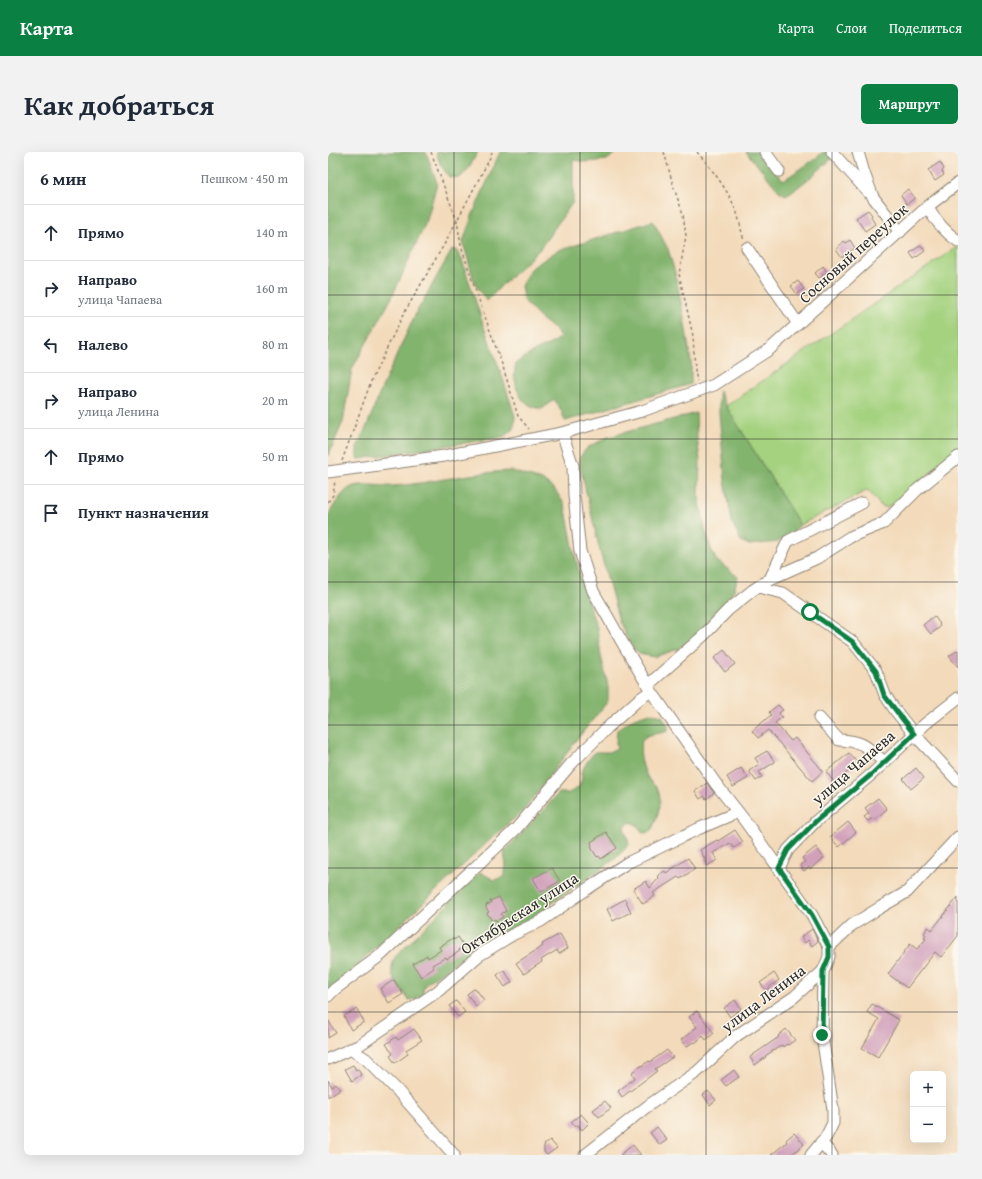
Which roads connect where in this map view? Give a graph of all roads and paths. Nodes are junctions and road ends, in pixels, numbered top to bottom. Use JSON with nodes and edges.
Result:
{"nodes":[{"id":1,"x":431,"y":152,"type":"edge"},
{"id":2,"x":492,"y":152,"type":"edge"},
{"id":3,"x":664,"y":152,"type":"edge"},
{"id":4,"x":697,"y":152,"type":"edge"},
{"id":5,"x":764,"y":152,"type":"edge"},
{"id":6,"x":832,"y":152,"type":"edge"},
{"id":7,"x":858,"y":152,"type":"edge"},
{"id":8,"x":779,"y":171,"type":"dead end"},
{"id":9,"x":958,"y":183,"type":"edge"},
{"id":10,"x":873,"y":197,"type":"junction"},
{"id":11,"x":927,"y":208,"type":"junction"},
{"id":12,"x":457,"y":221,"type":"junction"},
{"id":13,"x":900,"y":232,"type":"junction"},
{"id":14,"x":958,"y":241,"type":"edge"},
{"id":15,"x":746,"y":248,"type":"joint"},
{"id":16,"x":798,"y":324,"type":"junction"},
{"id":17,"x":700,"y":390,"type":"junction"},
{"id":18,"x":562,"y":433,"type":"junction"},
{"id":19,"x":541,"y":437,"type":"junction"},
{"id":20,"x":958,"y":457,"type":"edge"},
{"id":21,"x":333,"y":471,"type":"edge"},
{"id":22,"x":328,"y":502,"type":"edge"},
{"id":23,"x":862,"y":503,"type":"dead end"},
{"id":24,"x":770,"y":579,"type":"junction"},
{"id":25,"x":758,"y":587,"type":"junction"},
{"id":26,"x":649,"y":688,"type":"junction"},
{"id":27,"x":958,"y":698,"type":"edge"},
{"id":28,"x":819,"y":718,"type":"dead end"},
{"id":29,"x":914,"y":734,"type":"junction"},
{"id":30,"x":884,"y":762,"type":"junction"},
{"id":31,"x":958,"y":781,"type":"edge"},
{"id":32,"x":738,"y":812,"type":"junction"},
{"id":33,"x":958,"y":837,"type":"edge"},
{"id":34,"x":779,"y":868,"type":"junction"},
{"id":35,"x":829,"y":947,"type":"junction"},
{"id":36,"x":823,"y":971,"type":"junction"},
{"id":37,"x":328,"y":996,"type":"edge"},
{"id":38,"x":350,"y":1049,"type":"junction"},
{"id":39,"x":328,"y":1059,"type":"edge"},
{"id":40,"x":821,"y":1142,"type":"junction"},
{"id":41,"x":454,"y":1155,"type":"edge"},
{"id":42,"x":585,"y":1155,"type":"edge"},
{"id":43,"x":811,"y":1155,"type":"edge"},
{"id":44,"x":832,"y":1155,"type":"edge"}],
"edges":[{"from":1,"to":12,"type":"path"},
{"from":2,"to":12,"type":"path"},
{"from":3,"to":17,"type":"path"},
{"from":4,"to":15,"type":"path"},
{"from":5,"to":8,"type":"street"},
{"from":6,"to":10,"type":"street"},
{"from":7,"to":10,"type":"street"},
{"from":9,"to":11,"type":"street","name":"Сосновый переулок"},
{"from":10,"to":13,"type":"street"},
{"from":11,"to":13,"type":"street","name":"Сосновый переулок"},
{"from":11,"to":14,"type":"street"},
{"from":12,"to":19,"type":"path"},
{"from":12,"to":21,"type":"path"},
{"from":13,"to":16,"type":"street","name":"Сосновый переулок"},
{"from":15,"to":16,"type":"street"},
{"from":16,"to":17,"type":"street","name":"Сосновый переулок"},
{"from":17,"to":18,"type":"street","name":"Сосновый переулок"},
{"from":18,"to":19,"type":"street","name":"Сосновый переулок"},
{"from":18,"to":26,"type":"street"},
{"from":19,"to":21,"type":"street","name":"Сосновый переулок"},
{"from":20,"to":24,"type":"street"},
{"from":21,"to":22,"type":"path"},
{"from":23,"to":24,"type":"street"},
{"from":24,"to":25,"type":"street"},
{"from":25,"to":26,"type":"street"},
{"from":25,"to":29,"type":"street"},
{"from":26,"to":32,"type":"street"},
{"from":26,"to":37,"type":"street"},
{"from":27,"to":29,"type":"street","name":"улица Чапаева"},
{"from":28,"to":30,"type":"street"},
{"from":29,"to":30,"type":"street","name":"улица Чапаева"},
{"from":29,"to":31,"type":"street"},
{"from":30,"to":34,"type":"street","name":"улица Чапаева"},
{"from":32,"to":34,"type":"street"},
{"from":32,"to":38,"type":"street","name":"Октябрьская улица"},
{"from":33,"to":35,"type":"street"},
{"from":34,"to":35,"type":"street"},
{"from":35,"to":36,"type":"street","name":"улица Ленина"},
{"from":36,"to":40,"type":"street"},
{"from":36,"to":42,"type":"street","name":"улица Ленина"},
{"from":38,"to":39,"type":"street","name":"Октябрьская улица"},
{"from":38,"to":41,"type":"street"},
{"from":40,"to":43,"type":"street"},
{"from":40,"to":44,"type":"street"}]}
